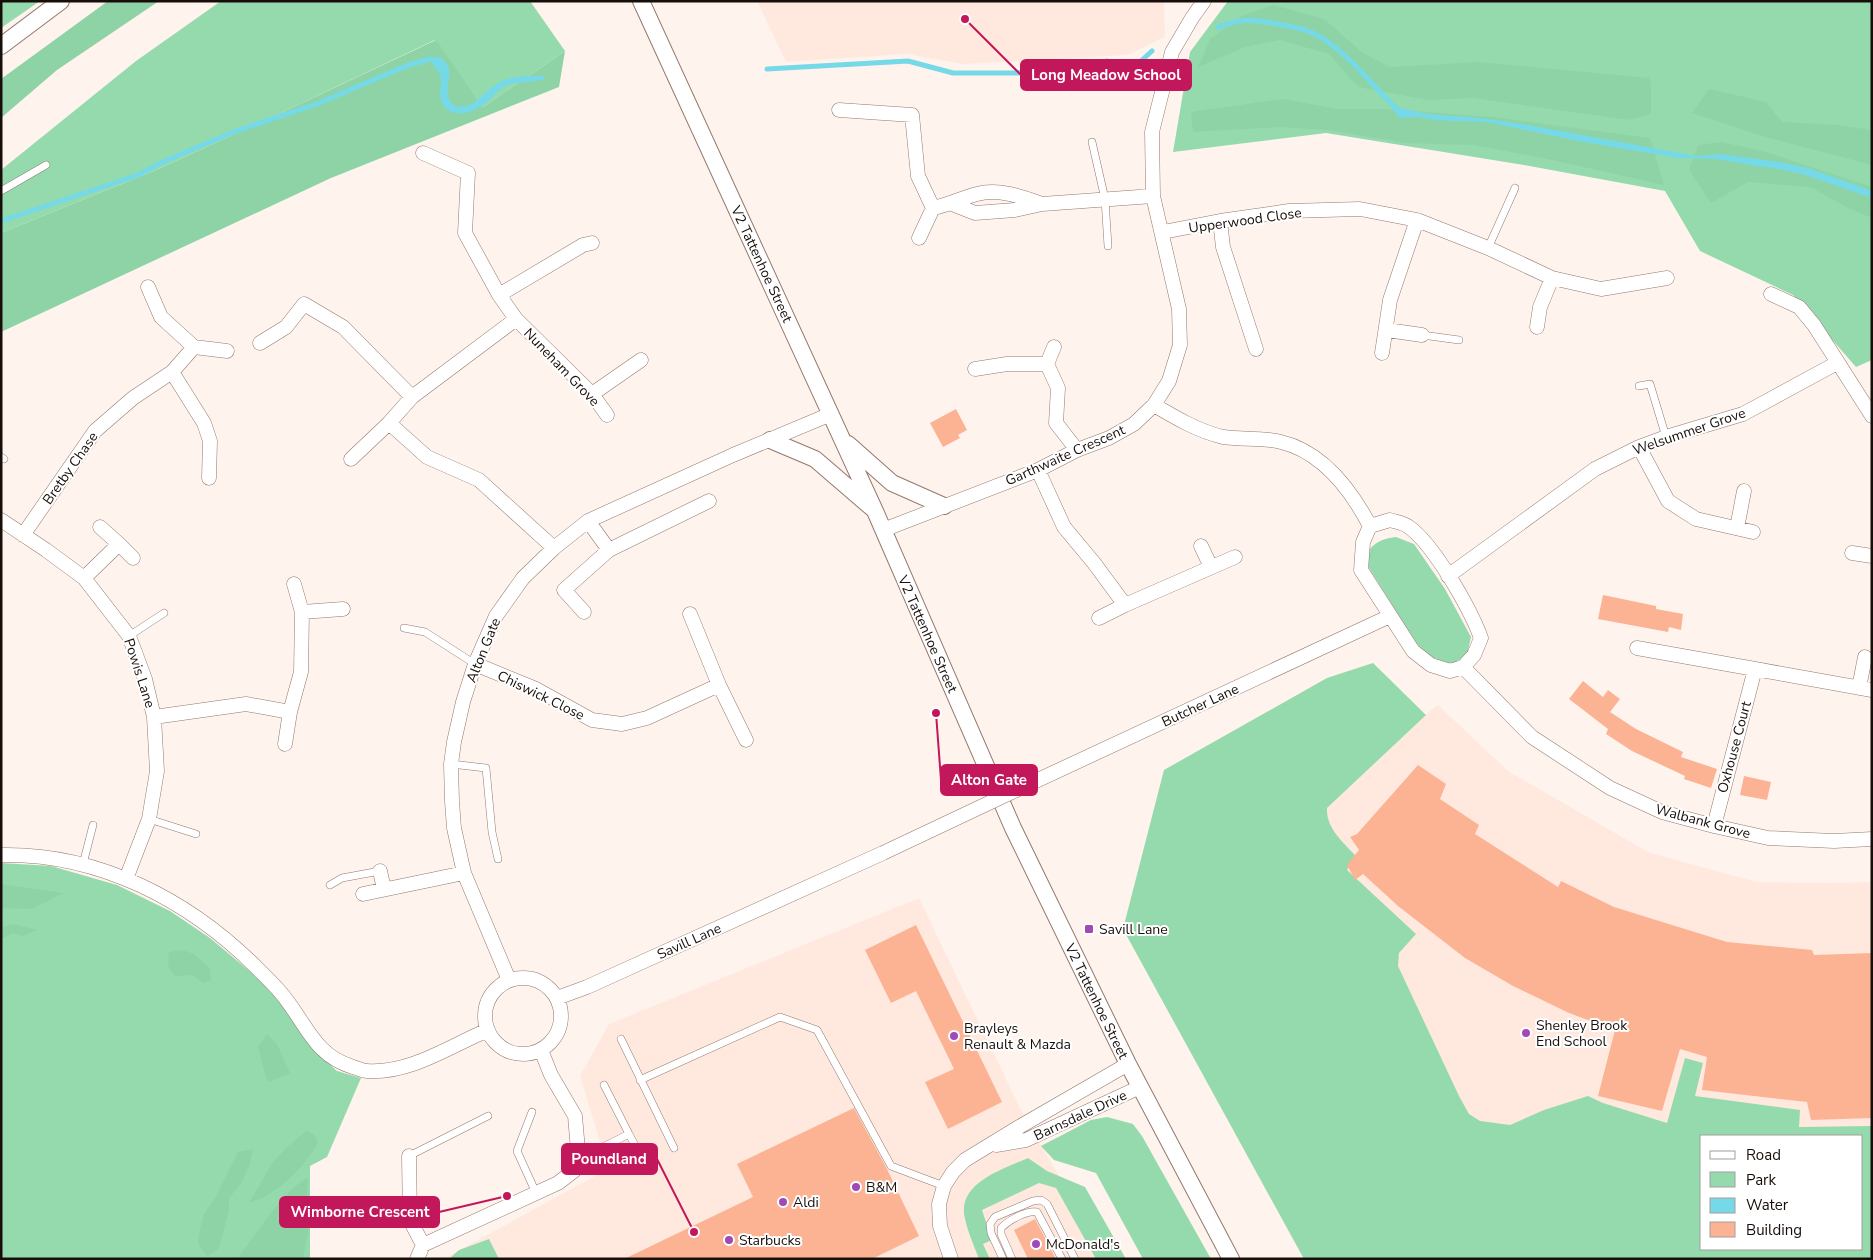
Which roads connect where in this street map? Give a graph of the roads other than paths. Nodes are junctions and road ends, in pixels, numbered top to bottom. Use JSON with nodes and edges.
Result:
{"nodes":[{"id":1,"x":61,"y":1,"type":"edge"},
{"id":2,"x":641,"y":1,"type":"edge"},
{"id":3,"x":1204,"y":1,"type":"edge"},
{"id":4,"x":1,"y":46,"type":"edge"},
{"id":5,"x":839,"y":110,"type":"dead end"},
{"id":6,"x":1092,"y":142,"type":"dead end"},
{"id":7,"x":423,"y":154,"type":"dead end"},
{"id":8,"x":46,"y":164,"type":"dead end"},
{"id":9,"x":1515,"y":188,"type":"dead end"},
{"id":10,"x":1,"y":191,"type":"edge"},
{"id":11,"x":1153,"y":196,"type":"junction"},
{"id":12,"x":1105,"y":199,"type":"junction"},
{"id":13,"x":933,"y":208,"type":"junction"},
{"id":14,"x":1417,"y":220,"type":"junction"},
{"id":15,"x":1220,"y":221,"type":"junction"},
{"id":16,"x":1162,"y":232,"type":"junction"},
{"id":17,"x":919,"y":238,"type":"dead end"},
{"id":18,"x":592,"y":243,"type":"dead end"},
{"id":19,"x":1108,"y":246,"type":"dead end"},
{"id":20,"x":1488,"y":248,"type":"junction"},
{"id":21,"x":1552,"y":278,"type":"junction"},
{"id":22,"x":1667,"y":278,"type":"dead end"},
{"id":23,"x":148,"y":287,"type":"dead end"},
{"id":24,"x":1771,"y":294,"type":"dead end"},
{"id":25,"x":499,"y":295,"type":"junction"},
{"id":26,"x":516,"y":319,"type":"junction"},
{"id":27,"x":1537,"y":327,"type":"dead end"},
{"id":28,"x":1387,"y":330,"type":"junction"},
{"id":29,"x":1422,"y":335,"type":"joint"},
{"id":30,"x":1459,"y":340,"type":"dead end"},
{"id":31,"x":260,"y":343,"type":"dead end"},
{"id":32,"x":194,"y":347,"type":"junction"},
{"id":33,"x":1054,"y":347,"type":"dead end"},
{"id":34,"x":1256,"y":349,"type":"dead end"},
{"id":35,"x":227,"y":351,"type":"dead end"},
{"id":36,"x":1382,"y":353,"type":"dead end"},
{"id":37,"x":641,"y":360,"type":"dead end"},
{"id":38,"x":1837,"y":363,"type":"junction"},
{"id":39,"x":1047,"y":364,"type":"junction"},
{"id":40,"x":975,"y":369,"type":"dead end"},
{"id":41,"x":172,"y":372,"type":"junction"},
{"id":42,"x":1639,"y":386,"type":"dead end"},
{"id":43,"x":592,"y":394,"type":"junction"},
{"id":44,"x":412,"y":397,"type":"junction"},
{"id":45,"x":1154,"y":405,"type":"junction"},
{"id":46,"x":831,"y":414,"type":"junction"},
{"id":47,"x":607,"y":415,"type":"dead end"},
{"id":48,"x":1872,"y":416,"type":"edge"},
{"id":49,"x":389,"y":423,"type":"junction"},
{"id":50,"x":1666,"y":437,"type":"junction"},
{"id":51,"x":842,"y":439,"type":"junction"},
{"id":52,"x":770,"y":440,"type":"junction"},
{"id":53,"x":1639,"y":447,"type":"junction"},
{"id":54,"x":1077,"y":450,"type":"junction"},
{"id":55,"x":351,"y":459,"type":"dead end"},
{"id":56,"x":1038,"y":470,"type":"junction"},
{"id":57,"x":210,"y":478,"type":"dead end"},
{"id":58,"x":1744,"y":491,"type":"dead end"},
{"id":59,"x":709,"y":501,"type":"dead end"},
{"id":60,"x":944,"y":506,"type":"junction"},
{"id":61,"x":875,"y":511,"type":"junction"},
{"id":62,"x":1,"y":520,"type":"edge"},
{"id":63,"x":588,"y":521,"type":"junction"},
{"id":64,"x":1370,"y":526,"type":"junction"},
{"id":65,"x":100,"y":527,"type":"dead end"},
{"id":66,"x":1737,"y":528,"type":"junction"},
{"id":67,"x":883,"y":530,"type":"junction"},
{"id":68,"x":1753,"y":532,"type":"dead end"},
{"id":69,"x":23,"y":535,"type":"junction"},
{"id":70,"x":118,"y":544,"type":"junction"},
{"id":71,"x":1201,"y":546,"type":"dead end"},
{"id":72,"x":554,"y":548,"type":"junction"},
{"id":73,"x":609,"y":550,"type":"junction"},
{"id":74,"x":1852,"y":553,"type":"dead end"},
{"id":75,"x":1872,"y":556,"type":"edge"},
{"id":76,"x":1235,"y":557,"type":"dead end"},
{"id":77,"x":133,"y":558,"type":"dead end"},
{"id":78,"x":1212,"y":567,"type":"junction"},
{"id":79,"x":1448,"y":576,"type":"junction"},
{"id":80,"x":84,"y":578,"type":"junction"},
{"id":81,"x":294,"y":584,"type":"dead end"},
{"id":82,"x":1125,"y":606,"type":"junction"},
{"id":83,"x":343,"y":609,"type":"dead end"},
{"id":84,"x":302,"y":612,"type":"junction"},
{"id":85,"x":584,"y":612,"type":"dead end"},
{"id":86,"x":164,"y":613,"type":"dead end"},
{"id":87,"x":690,"y":614,"type":"dead end"},
{"id":88,"x":1390,"y":616,"type":"junction"},
{"id":89,"x":1099,"y":618,"type":"dead end"},
{"id":90,"x":404,"y":628,"type":"dead end"},
{"id":91,"x":129,"y":636,"type":"junction"},
{"id":92,"x":1637,"y":648,"type":"dead end"},
{"id":93,"x":1865,"y":657,"type":"dead end"},
{"id":94,"x":475,"y":664,"type":"junction"},
{"id":95,"x":1463,"y":667,"type":"junction"},
{"id":96,"x":1755,"y":669,"type":"junction"},
{"id":97,"x":719,"y":685,"type":"junction"},
{"id":98,"x":1865,"y":689,"type":"edge"},
{"id":99,"x":290,"y":712,"type":"junction"},
{"id":100,"x":154,"y":717,"type":"junction"},
{"id":101,"x":746,"y":740,"type":"dead end"},
{"id":102,"x":285,"y":744,"type":"dead end"},
{"id":103,"x":451,"y":764,"type":"junction"},
{"id":104,"x":1010,"y":793,"type":"joint"},
{"id":105,"x":149,"y":819,"type":"junction"},
{"id":106,"x":93,"y":825,"type":"dead end"},
{"id":107,"x":1714,"y":826,"type":"junction"},
{"id":108,"x":196,"y":834,"type":"dead end"},
{"id":109,"x":1872,"y":839,"type":"edge"},
{"id":110,"x":1,"y":855,"type":"edge"},
{"id":111,"x":498,"y":859,"type":"dead end"},
{"id":112,"x":83,"y":864,"type":"junction"},
{"id":113,"x":380,"y":871,"type":"joint"},
{"id":114,"x":464,"y":874,"type":"junction"},
{"id":115,"x":126,"y":879,"type":"junction"},
{"id":116,"x":330,"y":884,"type":"dead end"},
{"id":117,"x":384,"y":890,"type":"junction"},
{"id":118,"x":363,"y":894,"type":"dead end"},
{"id":119,"x":509,"y":980,"type":"junction"},
{"id":120,"x":557,"y":998,"type":"junction"},
{"id":121,"x":488,"y":1030,"type":"junction"},
{"id":122,"x":621,"y":1039,"type":"dead end"},
{"id":123,"x":541,"y":1050,"type":"junction"},
{"id":124,"x":1128,"y":1064,"type":"junction"},
{"id":125,"x":640,"y":1080,"type":"junction"},
{"id":126,"x":604,"y":1086,"type":"dead end"},
{"id":127,"x":1140,"y":1087,"type":"junction"},
{"id":128,"x":532,"y":1112,"type":"dead end"},
{"id":129,"x":488,"y":1116,"type":"dead end"},
{"id":130,"x":630,"y":1134,"type":"junction"},
{"id":131,"x":990,"y":1146,"type":"junction"},
{"id":132,"x":674,"y":1148,"type":"dead end"},
{"id":133,"x":638,"y":1151,"type":"dead end"},
{"id":134,"x":409,"y":1156,"type":"joint"},
{"id":135,"x":577,"y":1160,"type":"junction"},
{"id":136,"x":944,"y":1186,"type":"junction"},
{"id":137,"x":536,"y":1193,"type":"junction"},
{"id":138,"x":423,"y":1245,"type":"junction"},
{"id":139,"x":416,"y":1259,"type":"edge"},
{"id":140,"x":951,"y":1259,"type":"edge"},
{"id":141,"x":1004,"y":1259,"type":"edge"},
{"id":142,"x":1012,"y":1259,"type":"edge"},
{"id":143,"x":1062,"y":1259,"type":"edge"},
{"id":144,"x":1076,"y":1259,"type":"edge"},
{"id":145,"x":1230,"y":1259,"type":"edge"}],
"edges":[{"from":1,"to":4,"type":"street"},
{"from":2,"to":46,"type":"street","name":"V2 Tattenhoe Street"},
{"from":3,"to":11,"type":"street","name":"Garthwaite Crescent"},
{"from":5,"to":13,"type":"street"},
{"from":6,"to":12,"type":"lane"},
{"from":7,"to":25,"type":"street","name":"Nuneham Grove"},
{"from":8,"to":10,"type":"lane"},
{"from":9,"to":20,"type":"lane"},
{"from":11,"to":12,"type":"street"},
{"from":11,"to":16,"type":"street","name":"Garthwaite Crescent"},
{"from":12,"to":13,"type":"street"},
{"from":12,"to":19,"type":"lane"},
{"from":13,"to":17,"type":"street"},
{"from":14,"to":15,"type":"street","name":"Upperwood Close"},
{"from":14,"to":20,"type":"street","name":"Upperwood Close"},
{"from":14,"to":28,"type":"street"},
{"from":15,"to":16,"type":"street","name":"Upperwood Close"},
{"from":15,"to":34,"type":"street"},
{"from":16,"to":45,"type":"street","name":"Garthwaite Crescent"},
{"from":18,"to":25,"type":"street"},
{"from":20,"to":21,"type":"street","name":"Upperwood Close"},
{"from":21,"to":22,"type":"street","name":"Upperwood Close"},
{"from":21,"to":27,"type":"street"},
{"from":23,"to":32,"type":"street"},
{"from":24,"to":38,"type":"street"},
{"from":25,"to":26,"type":"street","name":"Nuneham Grove"},
{"from":26,"to":43,"type":"street","name":"Nuneham Grove"},
{"from":26,"to":44,"type":"street","name":"Nuneham Grove"},
{"from":28,"to":29,"type":"street"},
{"from":28,"to":36,"type":"street"},
{"from":29,"to":30,"type":"lane"},
{"from":31,"to":44,"type":"street"},
{"from":32,"to":35,"type":"street"},
{"from":32,"to":41,"type":"street","name":"Bretby Chase"},
{"from":33,"to":39,"type":"street"},
{"from":37,"to":43,"type":"street"},
{"from":38,"to":48,"type":"street"},
{"from":38,"to":50,"type":"street","name":"Welsummer Grove"},
{"from":39,"to":40,"type":"street"},
{"from":39,"to":54,"type":"street"},
{"from":41,"to":57,"type":"street"},
{"from":41,"to":69,"type":"street","name":"Bretby Chase"},
{"from":42,"to":50,"type":"lane"},
{"from":43,"to":47,"type":"street","name":"Nuneham Grove"},
{"from":44,"to":49,"type":"street","name":"Nuneham Grove"},
{"from":45,"to":54,"type":"street","name":"Garthwaite Crescent"},
{"from":45,"to":64,"type":"street"},
{"from":46,"to":51,"type":"street","name":"V2 Tattenhoe Street"},
{"from":46,"to":52,"type":"street","name":"Alton Gate"},
{"from":49,"to":55,"type":"street","name":"Nuneham Grove"},
{"from":49,"to":72,"type":"street"},
{"from":50,"to":53,"type":"street","name":"Welsummer Grove"},
{"from":51,"to":60,"type":"street"},
{"from":51,"to":61,"type":"street","name":"V2 Tattenhoe Street"},
{"from":52,"to":61,"type":"street"},
{"from":52,"to":63,"type":"street","name":"Alton Gate"},
{"from":53,"to":66,"type":"street"},
{"from":53,"to":79,"type":"street","name":"Welsummer Grove"},
{"from":54,"to":56,"type":"street","name":"Garthwaite Crescent"},
{"from":56,"to":60,"type":"street","name":"Garthwaite Crescent"},
{"from":56,"to":82,"type":"street"},
{"from":58,"to":66,"type":"street"},
{"from":59,"to":73,"type":"street"},
{"from":60,"to":67,"type":"street","name":"Garthwaite Crescent"},
{"from":61,"to":67,"type":"street","name":"V2 Tattenhoe Street"},
{"from":62,"to":69,"type":"street","name":"Powis Lane"},
{"from":63,"to":72,"type":"street","name":"Alton Gate"},
{"from":63,"to":73,"type":"street"},
{"from":64,"to":79,"type":"street"},
{"from":64,"to":88,"type":"street"},
{"from":65,"to":70,"type":"street"},
{"from":66,"to":68,"type":"street"},
{"from":67,"to":124,"type":"street","name":"V2 Tattenhoe Street"},
{"from":69,"to":80,"type":"street","name":"Powis Lane"},
{"from":70,"to":77,"type":"street"},
{"from":70,"to":80,"type":"street"},
{"from":71,"to":78,"type":"street"},
{"from":72,"to":94,"type":"street","name":"Alton Gate"},
{"from":73,"to":85,"type":"street"},
{"from":74,"to":75,"type":"street"},
{"from":76,"to":78,"type":"street"},
{"from":78,"to":82,"type":"street"},
{"from":79,"to":95,"type":"street"},
{"from":80,"to":91,"type":"street","name":"Powis Lane"},
{"from":81,"to":84,"type":"street"},
{"from":82,"to":89,"type":"street"},
{"from":83,"to":84,"type":"street"},
{"from":84,"to":99,"type":"street"},
{"from":86,"to":91,"type":"lane"},
{"from":87,"to":97,"type":"street"},
{"from":88,"to":95,"type":"street"},
{"from":88,"to":104,"type":"street","name":"Butcher Lane"},
{"from":90,"to":94,"type":"lane"},
{"from":91,"to":100,"type":"street","name":"Powis Lane"},
{"from":92,"to":96,"type":"street"},
{"from":93,"to":98,"type":"street"},
{"from":94,"to":97,"type":"street","name":"Chiswick Close"},
{"from":94,"to":103,"type":"street","name":"Alton Gate"},
{"from":95,"to":107,"type":"street","name":"Walbank Grove"},
{"from":96,"to":98,"type":"street"},
{"from":96,"to":107,"type":"street","name":"Oxhouse Court"},
{"from":97,"to":101,"type":"street"},
{"from":99,"to":100,"type":"street"},
{"from":99,"to":102,"type":"street"},
{"from":100,"to":105,"type":"street","name":"Powis Lane"},
{"from":103,"to":111,"type":"lane"},
{"from":103,"to":114,"type":"street","name":"Alton Gate"},
{"from":104,"to":120,"type":"street","name":"Savill Lane","bridge":true},
{"from":105,"to":108,"type":"lane"},
{"from":105,"to":115,"type":"street","name":"Powis Lane"},
{"from":106,"to":112,"type":"lane"},
{"from":107,"to":109,"type":"street","name":"Walbank Grove"},
{"from":110,"to":112,"type":"street"},
{"from":112,"to":115,"type":"street"},
{"from":113,"to":116,"type":"lane"},
{"from":113,"to":117,"type":"street"},
{"from":114,"to":117,"type":"street"},
{"from":114,"to":119,"type":"street","name":"Alton Gate"},
{"from":115,"to":121,"type":"street"},
{"from":117,"to":118,"type":"street"},
{"from":119,"to":120,"type":"street"},
{"from":119,"to":121,"type":"street"},
{"from":120,"to":123,"type":"street"},
{"from":121,"to":123,"type":"street"},
{"from":122,"to":125,"type":"lane"},
{"from":123,"to":135,"type":"street"},
{"from":124,"to":127,"type":"street","name":"V2 Tattenhoe Street"},
{"from":124,"to":131,"type":"street","name":"Barnsdale Drive"},
{"from":125,"to":132,"type":"lane"},
{"from":125,"to":136,"type":"lane"},
{"from":126,"to":130,"type":"lane"},
{"from":127,"to":131,"type":"street","name":"Barnsdale Drive"},
{"from":127,"to":145,"type":"street","name":"V2 Tattenhoe Street"},
{"from":128,"to":137,"type":"lane"},
{"from":129,"to":134,"type":"lane"},
{"from":130,"to":133,"type":"lane"},
{"from":130,"to":135,"type":"lane"},
{"from":131,"to":136,"type":"street","name":"Barnsdale Drive"},
{"from":134,"to":138,"type":"street"},
{"from":135,"to":137,"type":"street"},
{"from":136,"to":140,"type":"street","name":"Barnsdale Drive"},
{"from":137,"to":138,"type":"street"},
{"from":138,"to":139,"type":"street"},
{"from":141,"to":144,"type":"lane"},
{"from":142,"to":143,"type":"lane"}]}
